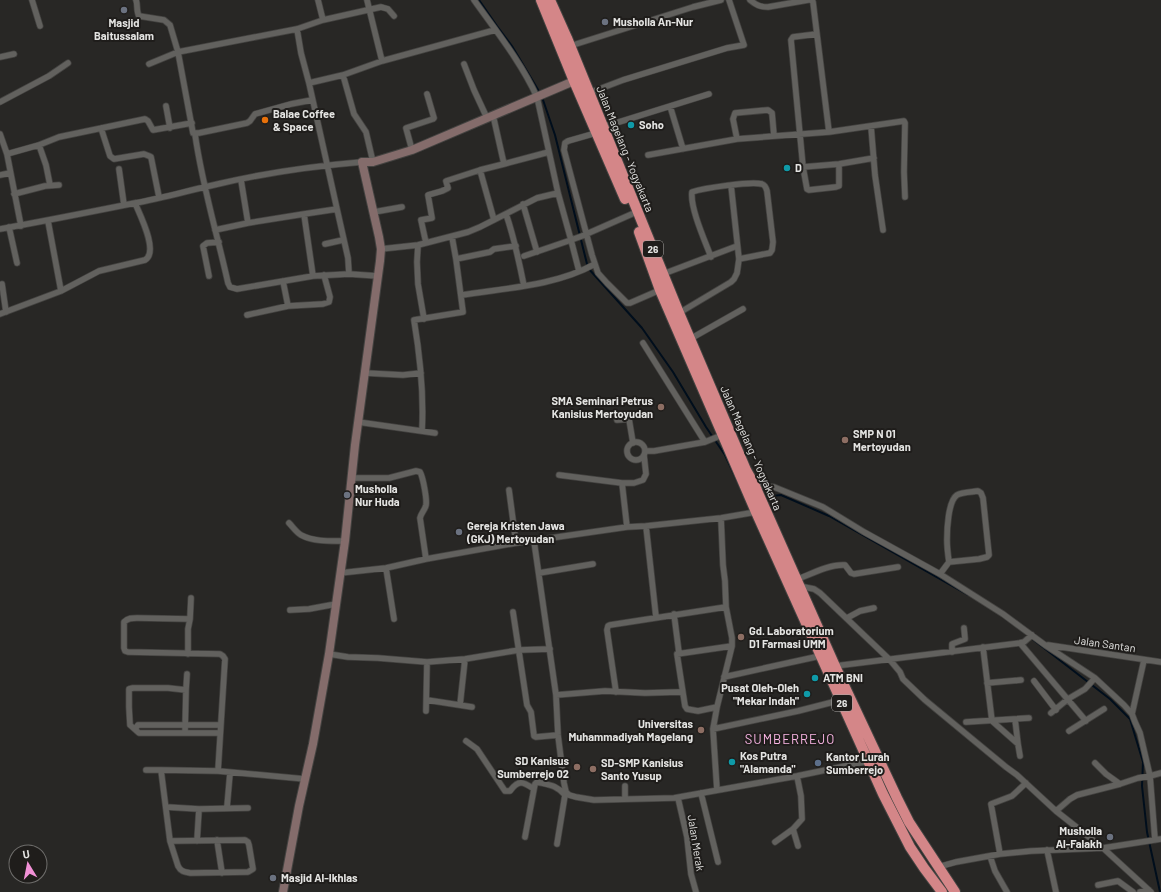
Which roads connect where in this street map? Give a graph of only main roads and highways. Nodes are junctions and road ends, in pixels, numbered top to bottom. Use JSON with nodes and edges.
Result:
{"nodes":[{"id":1,"x":541,"y":0,"type":"edge"},
{"id":2,"x":550,"y":0,"type":"edge"},
{"id":3,"x":600,"y":130,"type":"junction"},
{"id":4,"x":718,"y":415,"type":"junction"},
{"id":5,"x":751,"y":489,"type":"junction"},
{"id":6,"x":866,"y":731,"type":"junction"},
{"id":7,"x":855,"y":733,"type":"junction"},
{"id":8,"x":942,"y":892,"type":"edge"},
{"id":9,"x":955,"y":892,"type":"edge"}],
"edges":[{"from":1,"to":3,"type":"highway","name":"Jalan Magelang - Yogyakarta","number":"26"},
{"from":2,"to":3,"type":"highway","name":"Jalan Magelang - Yogyakarta","number":"26"},
{"from":3,"to":4,"type":"highway","name":"Jalan Magelang - Yogyakarta","number":"26"},
{"from":3,"to":4,"type":"highway","name":"Jalan Magelang - Yogyakarta","number":"26"},
{"from":4,"to":5,"type":"highway","name":"Jalan Magelang - Yogyakarta","number":"26"},
{"from":4,"to":5,"type":"highway","name":"Jalan Magelang - Yogyakarta","number":"26"},
{"from":5,"to":6,"type":"highway","name":"Jalan Magelang - Yogyakarta","number":"26"},
{"from":5,"to":7,"type":"highway","name":"Jalan Magelang - Yogyakarta","number":"26"},
{"from":6,"to":7,"type":"highway"},
{"from":6,"to":9,"type":"highway","name":"Jalan Magelang - Yogyakarta","number":"26"},
{"from":7,"to":8,"type":"highway","name":"Jalan Magelang - Yogyakarta","number":"26"}]}
